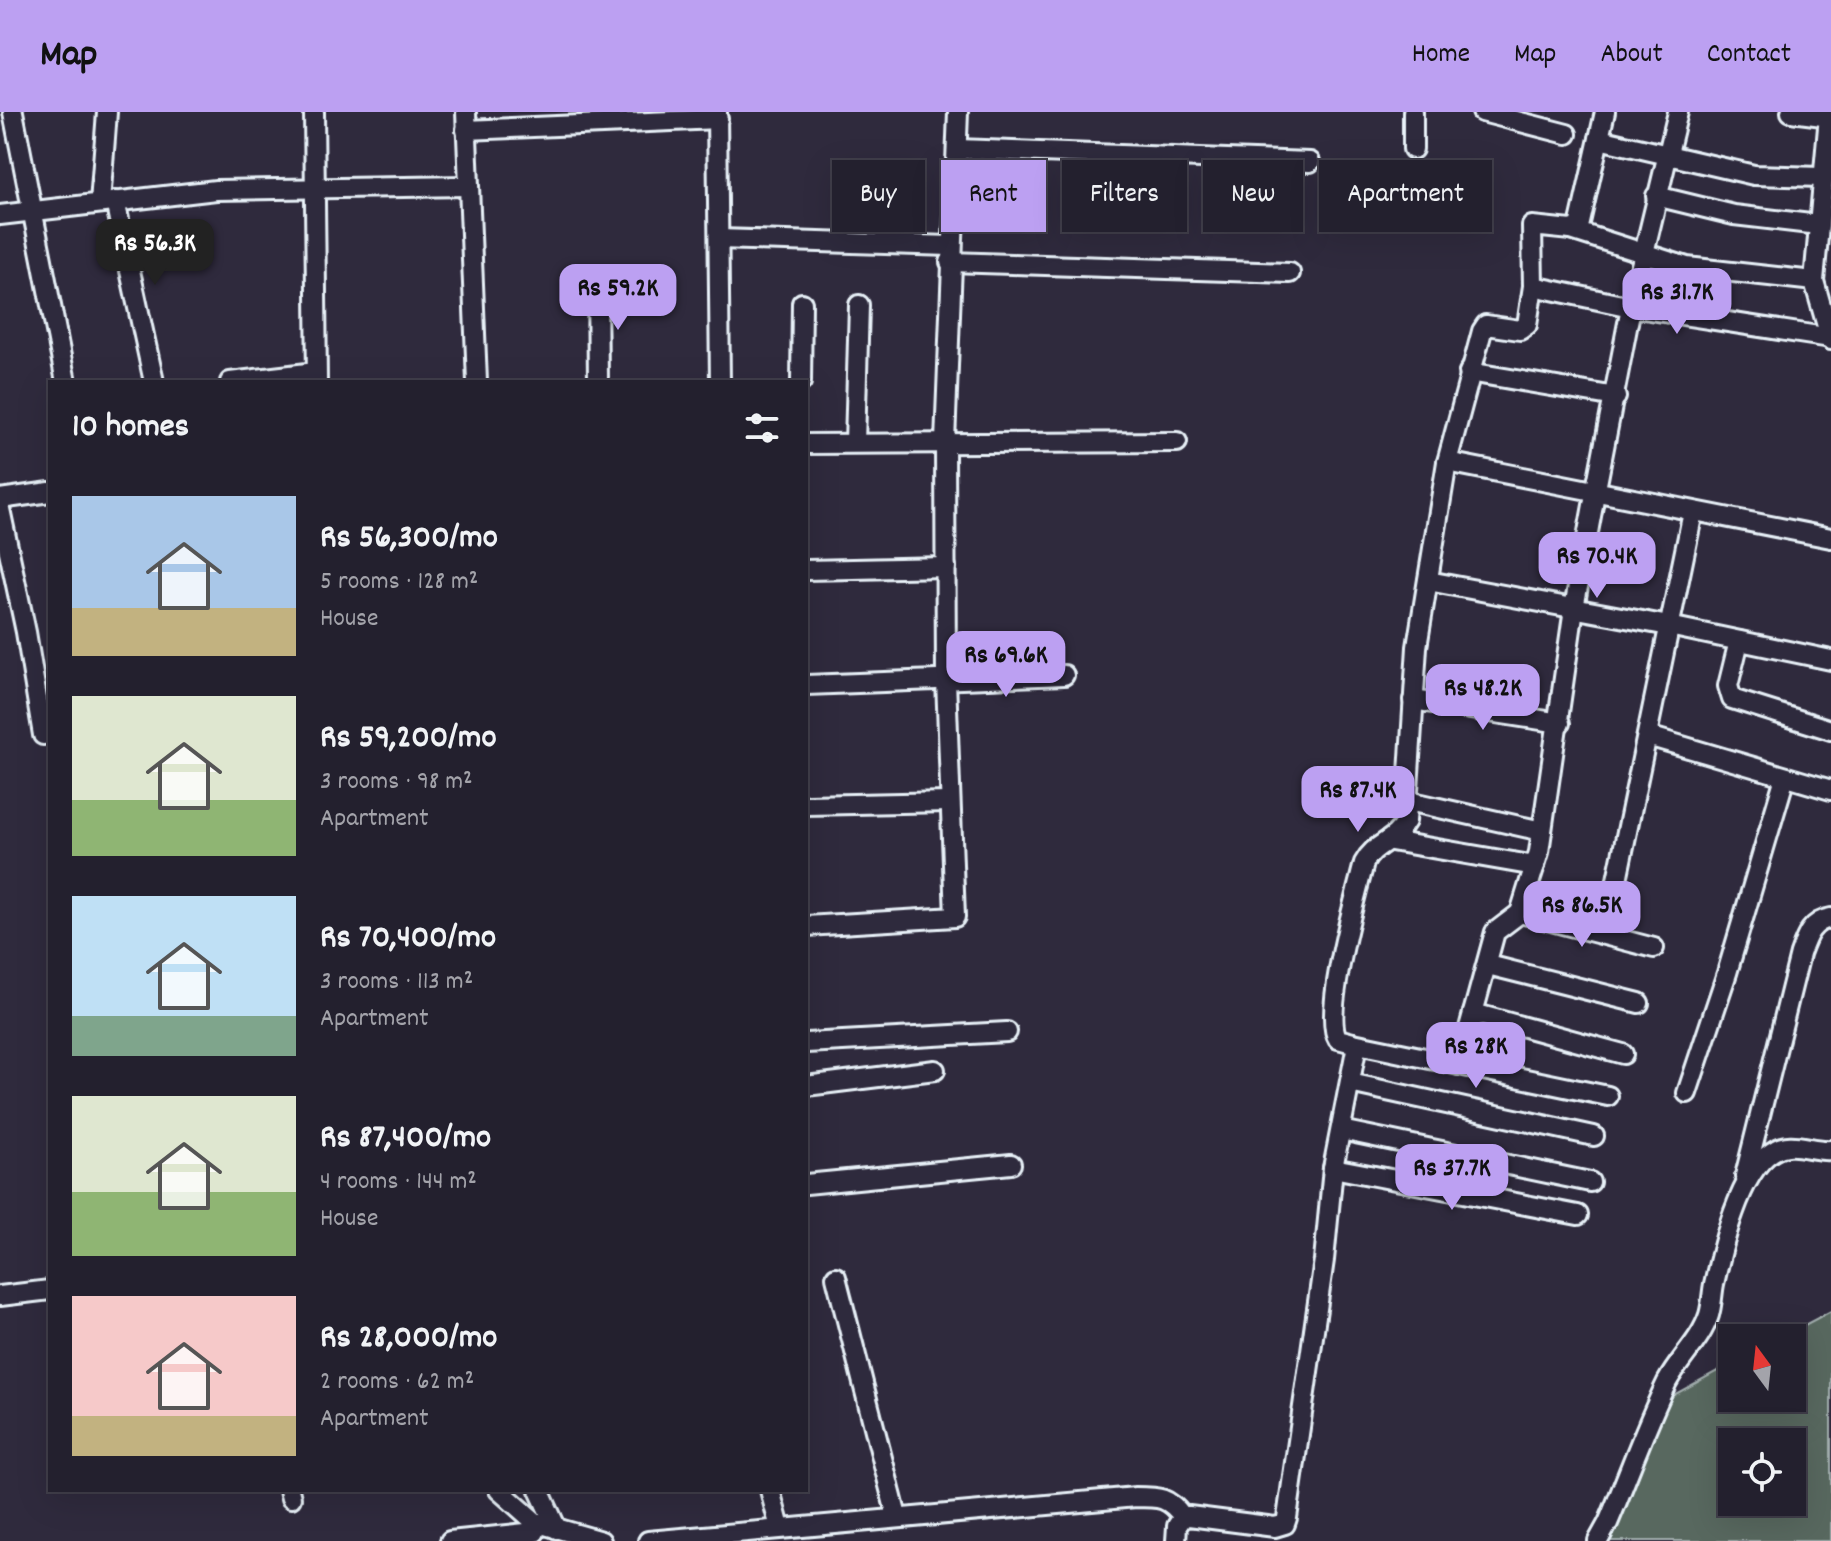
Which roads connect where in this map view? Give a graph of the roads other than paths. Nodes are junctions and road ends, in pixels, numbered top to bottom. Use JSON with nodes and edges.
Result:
{"nodes":[{"id":1,"x":13,"y":112,"type":"edge"},
{"id":2,"x":107,"y":112,"type":"edge"},
{"id":3,"x":314,"y":112,"type":"edge"},
{"id":4,"x":958,"y":112,"type":"edge"},
{"id":5,"x":1413,"y":112,"type":"edge"},
{"id":6,"x":1482,"y":112,"type":"edge"},
{"id":7,"x":1605,"y":112,"type":"edge"},
{"id":8,"x":1678,"y":112,"type":"edge"},
{"id":9,"x":1791,"y":112,"type":"edge"},
{"id":10,"x":1829,"y":115,"type":"edge"},
{"id":11,"x":718,"y":116,"type":"edge"},
{"id":12,"x":466,"y":121,"type":"edge"},
{"id":13,"x":1567,"y":134,"type":"dead end"},
{"id":14,"x":1599,"y":139,"type":"junction"},
{"id":15,"x":957,"y":149,"type":"junction"},
{"id":16,"x":1413,"y":149,"type":"dead end"},
{"id":17,"x":1667,"y":153,"type":"junction"},
{"id":18,"x":1310,"y":162,"type":"dead end"},
{"id":19,"x":468,"y":186,"type":"junction"},
{"id":20,"x":1825,"y":188,"type":"edge"},
{"id":21,"x":314,"y":190,"type":"junction"},
{"id":22,"x":1656,"y":196,"type":"junction"},
{"id":23,"x":108,"y":202,"type":"junction"},
{"id":24,"x":32,"y":212,"type":"junction"},
{"id":25,"x":0,"y":215,"type":"edge"},
{"id":26,"x":1819,"y":225,"type":"junction"},
{"id":27,"x":1571,"y":230,"type":"junction"},
{"id":28,"x":719,"y":239,"type":"junction"},
{"id":29,"x":950,"y":254,"type":"junction"},
{"id":30,"x":1643,"y":254,"type":"junction"},
{"id":31,"x":1823,"y":256,"type":"edge"},
{"id":32,"x":1290,"y":273,"type":"dead end"},
{"id":33,"x":1814,"y":281,"type":"junction"},
{"id":34,"x":597,"y":282,"type":"dead end"},
{"id":35,"x":1533,"y":286,"type":"junction"},
{"id":36,"x":802,"y":303,"type":"dead end"},
{"id":37,"x":859,"y":305,"type":"dead end"},
{"id":38,"x":1631,"y":307,"type":"junction"},
{"id":39,"x":1831,"y":339,"type":"edge"},
{"id":40,"x":1469,"y":372,"type":"junction"},
{"id":41,"x":316,"y":377,"type":"edge"},
{"id":42,"x":66,"y":380,"type":"edge"},
{"id":43,"x":153,"y":380,"type":"edge"},
{"id":44,"x":264,"y":380,"type":"edge"},
{"id":45,"x":477,"y":380,"type":"edge"},
{"id":46,"x":598,"y":380,"type":"edge"},
{"id":47,"x":720,"y":380,"type":"edge"},
{"id":48,"x":801,"y":380,"type":"edge"},
{"id":49,"x":1616,"y":397,"type":"junction"},
{"id":50,"x":945,"y":442,"type":"junction"},
{"id":51,"x":1177,"y":442,"type":"dead end"},
{"id":52,"x":855,"y":443,"type":"junction"},
{"id":53,"x":808,"y":444,"type":"edge"},
{"id":54,"x":1447,"y":462,"type":"junction"},
{"id":55,"x":1596,"y":489,"type":"junction"},
{"id":56,"x":48,"y":492,"type":"edge"},
{"id":57,"x":0,"y":499,"type":"edge"},
{"id":58,"x":0,"y":509,"type":"edge"},
{"id":59,"x":1693,"y":512,"type":"junction"},
{"id":60,"x":1831,"y":538,"type":"edge"},
{"id":61,"x":946,"y":567,"type":"junction"},
{"id":62,"x":808,"y":570,"type":"edge"},
{"id":63,"x":1428,"y":581,"type":"junction"},
{"id":64,"x":1574,"y":608,"type":"junction"},
{"id":65,"x":1669,"y":626,"type":"junction"},
{"id":66,"x":1739,"y":641,"type":"junction"},
{"id":67,"x":1831,"y":660,"type":"edge"},
{"id":68,"x":1064,"y":675,"type":"dead end"},
{"id":69,"x":946,"y":680,"type":"junction"},
{"id":70,"x":808,"y":685,"type":"edge"},
{"id":71,"x":1413,"y":700,"type":"junction"},
{"id":72,"x":1560,"y":723,"type":"junction"},
{"id":73,"x":1831,"y":730,"type":"edge"},
{"id":74,"x":43,"y":735,"type":"dead end"},
{"id":75,"x":1648,"y":736,"type":"junction"},
{"id":76,"x":1785,"y":777,"type":"junction"},
{"id":77,"x":1831,"y":790,"type":"edge"},
{"id":78,"x":1408,"y":801,"type":"junction"},
{"id":79,"x":949,"y":802,"type":"junction"},
{"id":80,"x":808,"y":805,"type":"edge"},
{"id":81,"x":1542,"y":831,"type":"junction"},
{"id":82,"x":1391,"y":841,"type":"junction"},
{"id":83,"x":1535,"y":866,"type":"junction"},
{"id":84,"x":1520,"y":913,"type":"junction"},
{"id":85,"x":1831,"y":918,"type":"edge"},
{"id":86,"x":808,"y":926,"type":"edge"},
{"id":87,"x":1606,"y":933,"type":"junction"},
{"id":88,"x":1654,"y":948,"type":"dead end"},
{"id":89,"x":1488,"y":965,"type":"junction"},
{"id":90,"x":1639,"y":1003,"type":"dead end"},
{"id":91,"x":1473,"y":1013,"type":"junction"},
{"id":92,"x":1007,"y":1032,"type":"dead end"},
{"id":93,"x":808,"y":1043,"type":"edge"},
{"id":94,"x":1353,"y":1043,"type":"junction"},
{"id":95,"x":1623,"y":1054,"type":"dead end"},
{"id":96,"x":1459,"y":1065,"type":"junction"},
{"id":97,"x":935,"y":1070,"type":"dead end"},
{"id":98,"x":1350,"y":1083,"type":"junction"},
{"id":99,"x":808,"y":1086,"type":"edge"},
{"id":100,"x":1687,"y":1093,"type":"dead end"},
{"id":101,"x":1608,"y":1096,"type":"dead end"},
{"id":102,"x":1341,"y":1130,"type":"junction"},
{"id":103,"x":1594,"y":1136,"type":"dead end"},
{"id":104,"x":1831,"y":1150,"type":"edge"},
{"id":105,"x":1011,"y":1164,"type":"dead end"},
{"id":106,"x":1333,"y":1168,"type":"junction"},
{"id":107,"x":1590,"y":1182,"type":"dead end"},
{"id":108,"x":808,"y":1184,"type":"edge"},
{"id":109,"x":1738,"y":1202,"type":"junction"},
{"id":110,"x":1578,"y":1215,"type":"dead end"},
{"id":111,"x":836,"y":1277,"type":"dead end"},
{"id":112,"x":48,"y":1290,"type":"edge"},
{"id":113,"x":0,"y":1296,"type":"edge"},
{"id":114,"x":501,"y":1492,"type":"edge"},
{"id":115,"x":540,"y":1492,"type":"edge"},
{"id":116,"x":771,"y":1492,"type":"edge"},
{"id":117,"x":897,"y":1517,"type":"junction"},
{"id":118,"x":1183,"y":1517,"type":"junction"},
{"id":119,"x":780,"y":1528,"type":"junction"},
{"id":120,"x":557,"y":1529,"type":"junction"},
{"id":121,"x":535,"y":1532,"type":"edge"},
{"id":122,"x":450,"y":1541,"type":"edge"},
{"id":123,"x":601,"y":1541,"type":"edge"},
{"id":124,"x":648,"y":1541,"type":"edge"},
{"id":125,"x":1176,"y":1541,"type":"edge"},
{"id":126,"x":1598,"y":1541,"type":"edge"}],
"edges":[{"from":1,"to":24,"type":"street"},
{"from":2,"to":23,"type":"street"},
{"from":3,"to":21,"type":"street"},
{"from":4,"to":15,"type":"street"},
{"from":5,"to":16,"type":"street"},
{"from":6,"to":13,"type":"street"},
{"from":7,"to":14,"type":"street"},
{"from":8,"to":17,"type":"street"},
{"from":9,"to":10,"type":"street"},
{"from":10,"to":20,"type":"street"},
{"from":11,"to":12,"type":"street"},
{"from":11,"to":28,"type":"street"},
{"from":12,"to":19,"type":"street"},
{"from":14,"to":17,"type":"street"},
{"from":14,"to":27,"type":"street"},
{"from":15,"to":18,"type":"street"},
{"from":15,"to":29,"type":"street"},
{"from":17,"to":20,"type":"street"},
{"from":17,"to":22,"type":"street"},
{"from":19,"to":21,"type":"street"},
{"from":19,"to":45,"type":"street"},
{"from":20,"to":26,"type":"street"},
{"from":21,"to":23,"type":"street"},
{"from":21,"to":41,"type":"street"},
{"from":22,"to":26,"type":"street"},
{"from":22,"to":30,"type":"street"},
{"from":23,"to":24,"type":"street"},
{"from":23,"to":43,"type":"street"},
{"from":24,"to":25,"type":"street"},
{"from":24,"to":42,"type":"street"},
{"from":26,"to":31,"type":"street"},
{"from":27,"to":30,"type":"street"},
{"from":27,"to":35,"type":"street"},
{"from":28,"to":29,"type":"street"},
{"from":28,"to":47,"type":"street"},
{"from":29,"to":32,"type":"street"},
{"from":29,"to":50,"type":"street"},
{"from":30,"to":33,"type":"street"},
{"from":30,"to":38,"type":"street"},
{"from":31,"to":33,"type":"street"},
{"from":33,"to":39,"type":"street"},
{"from":34,"to":46,"type":"street"},
{"from":35,"to":38,"type":"street"},
{"from":35,"to":40,"type":"street"},
{"from":36,"to":48,"type":"street"},
{"from":37,"to":52,"type":"street"},
{"from":38,"to":39,"type":"street"},
{"from":38,"to":49,"type":"street"},
{"from":40,"to":49,"type":"street"},
{"from":40,"to":54,"type":"street"},
{"from":41,"to":44,"type":"street"},
{"from":49,"to":55,"type":"street"},
{"from":50,"to":51,"type":"street"},
{"from":50,"to":52,"type":"street"},
{"from":50,"to":61,"type":"street"},
{"from":52,"to":53,"type":"street"},
{"from":54,"to":55,"type":"street"},
{"from":54,"to":63,"type":"street"},
{"from":55,"to":59,"type":"street"},
{"from":55,"to":64,"type":"street"},
{"from":56,"to":57,"type":"street"},
{"from":58,"to":74,"type":"street"},
{"from":59,"to":60,"type":"street"},
{"from":59,"to":65,"type":"street"},
{"from":61,"to":62,"type":"street"},
{"from":61,"to":69,"type":"street"},
{"from":63,"to":64,"type":"street"},
{"from":63,"to":71,"type":"street"},
{"from":64,"to":65,"type":"street"},
{"from":64,"to":72,"type":"street"},
{"from":65,"to":66,"type":"street"},
{"from":65,"to":75,"type":"street"},
{"from":66,"to":67,"type":"street"},
{"from":66,"to":73,"type":"street"},
{"from":68,"to":69,"type":"street"},
{"from":69,"to":70,"type":"street"},
{"from":69,"to":79,"type":"street"},
{"from":71,"to":72,"type":"street"},
{"from":71,"to":78,"type":"street"},
{"from":72,"to":81,"type":"street"},
{"from":75,"to":76,"type":"street"},
{"from":75,"to":87,"type":"street"},
{"from":76,"to":77,"type":"street"},
{"from":76,"to":100,"type":"street"},
{"from":78,"to":81,"type":"street"},
{"from":78,"to":82,"type":"street"},
{"from":79,"to":80,"type":"street"},
{"from":79,"to":86,"type":"street"},
{"from":81,"to":83,"type":"street"},
{"from":82,"to":83,"type":"street"},
{"from":82,"to":94,"type":"street"},
{"from":83,"to":84,"type":"street"},
{"from":84,"to":87,"type":"street"},
{"from":84,"to":89,"type":"street"},
{"from":85,"to":109,"type":"street"},
{"from":87,"to":88,"type":"street"},
{"from":89,"to":90,"type":"street"},
{"from":89,"to":91,"type":"street"},
{"from":91,"to":95,"type":"street"},
{"from":91,"to":96,"type":"street"},
{"from":92,"to":93,"type":"street"},
{"from":94,"to":96,"type":"street"},
{"from":94,"to":98,"type":"street"},
{"from":96,"to":101,"type":"street"},
{"from":97,"to":99,"type":"street"},
{"from":98,"to":102,"type":"street"},
{"from":98,"to":103,"type":"street"},
{"from":102,"to":106,"type":"street"},
{"from":102,"to":107,"type":"street"},
{"from":104,"to":109,"type":"street"},
{"from":105,"to":108,"type":"street"},
{"from":106,"to":110,"type":"street"},
{"from":106,"to":118,"type":"street"},
{"from":109,"to":126,"type":"street"},
{"from":111,"to":117,"type":"street"},
{"from":112,"to":113,"type":"street"},
{"from":114,"to":121,"type":"street"},
{"from":115,"to":120,"type":"street"},
{"from":116,"to":119,"type":"street"},
{"from":117,"to":118,"type":"street"},
{"from":117,"to":119,"type":"street"},
{"from":118,"to":125,"type":"street"},
{"from":119,"to":124,"type":"street"},
{"from":120,"to":121,"type":"street"},
{"from":120,"to":123,"type":"street"},
{"from":121,"to":122,"type":"street"}]}
